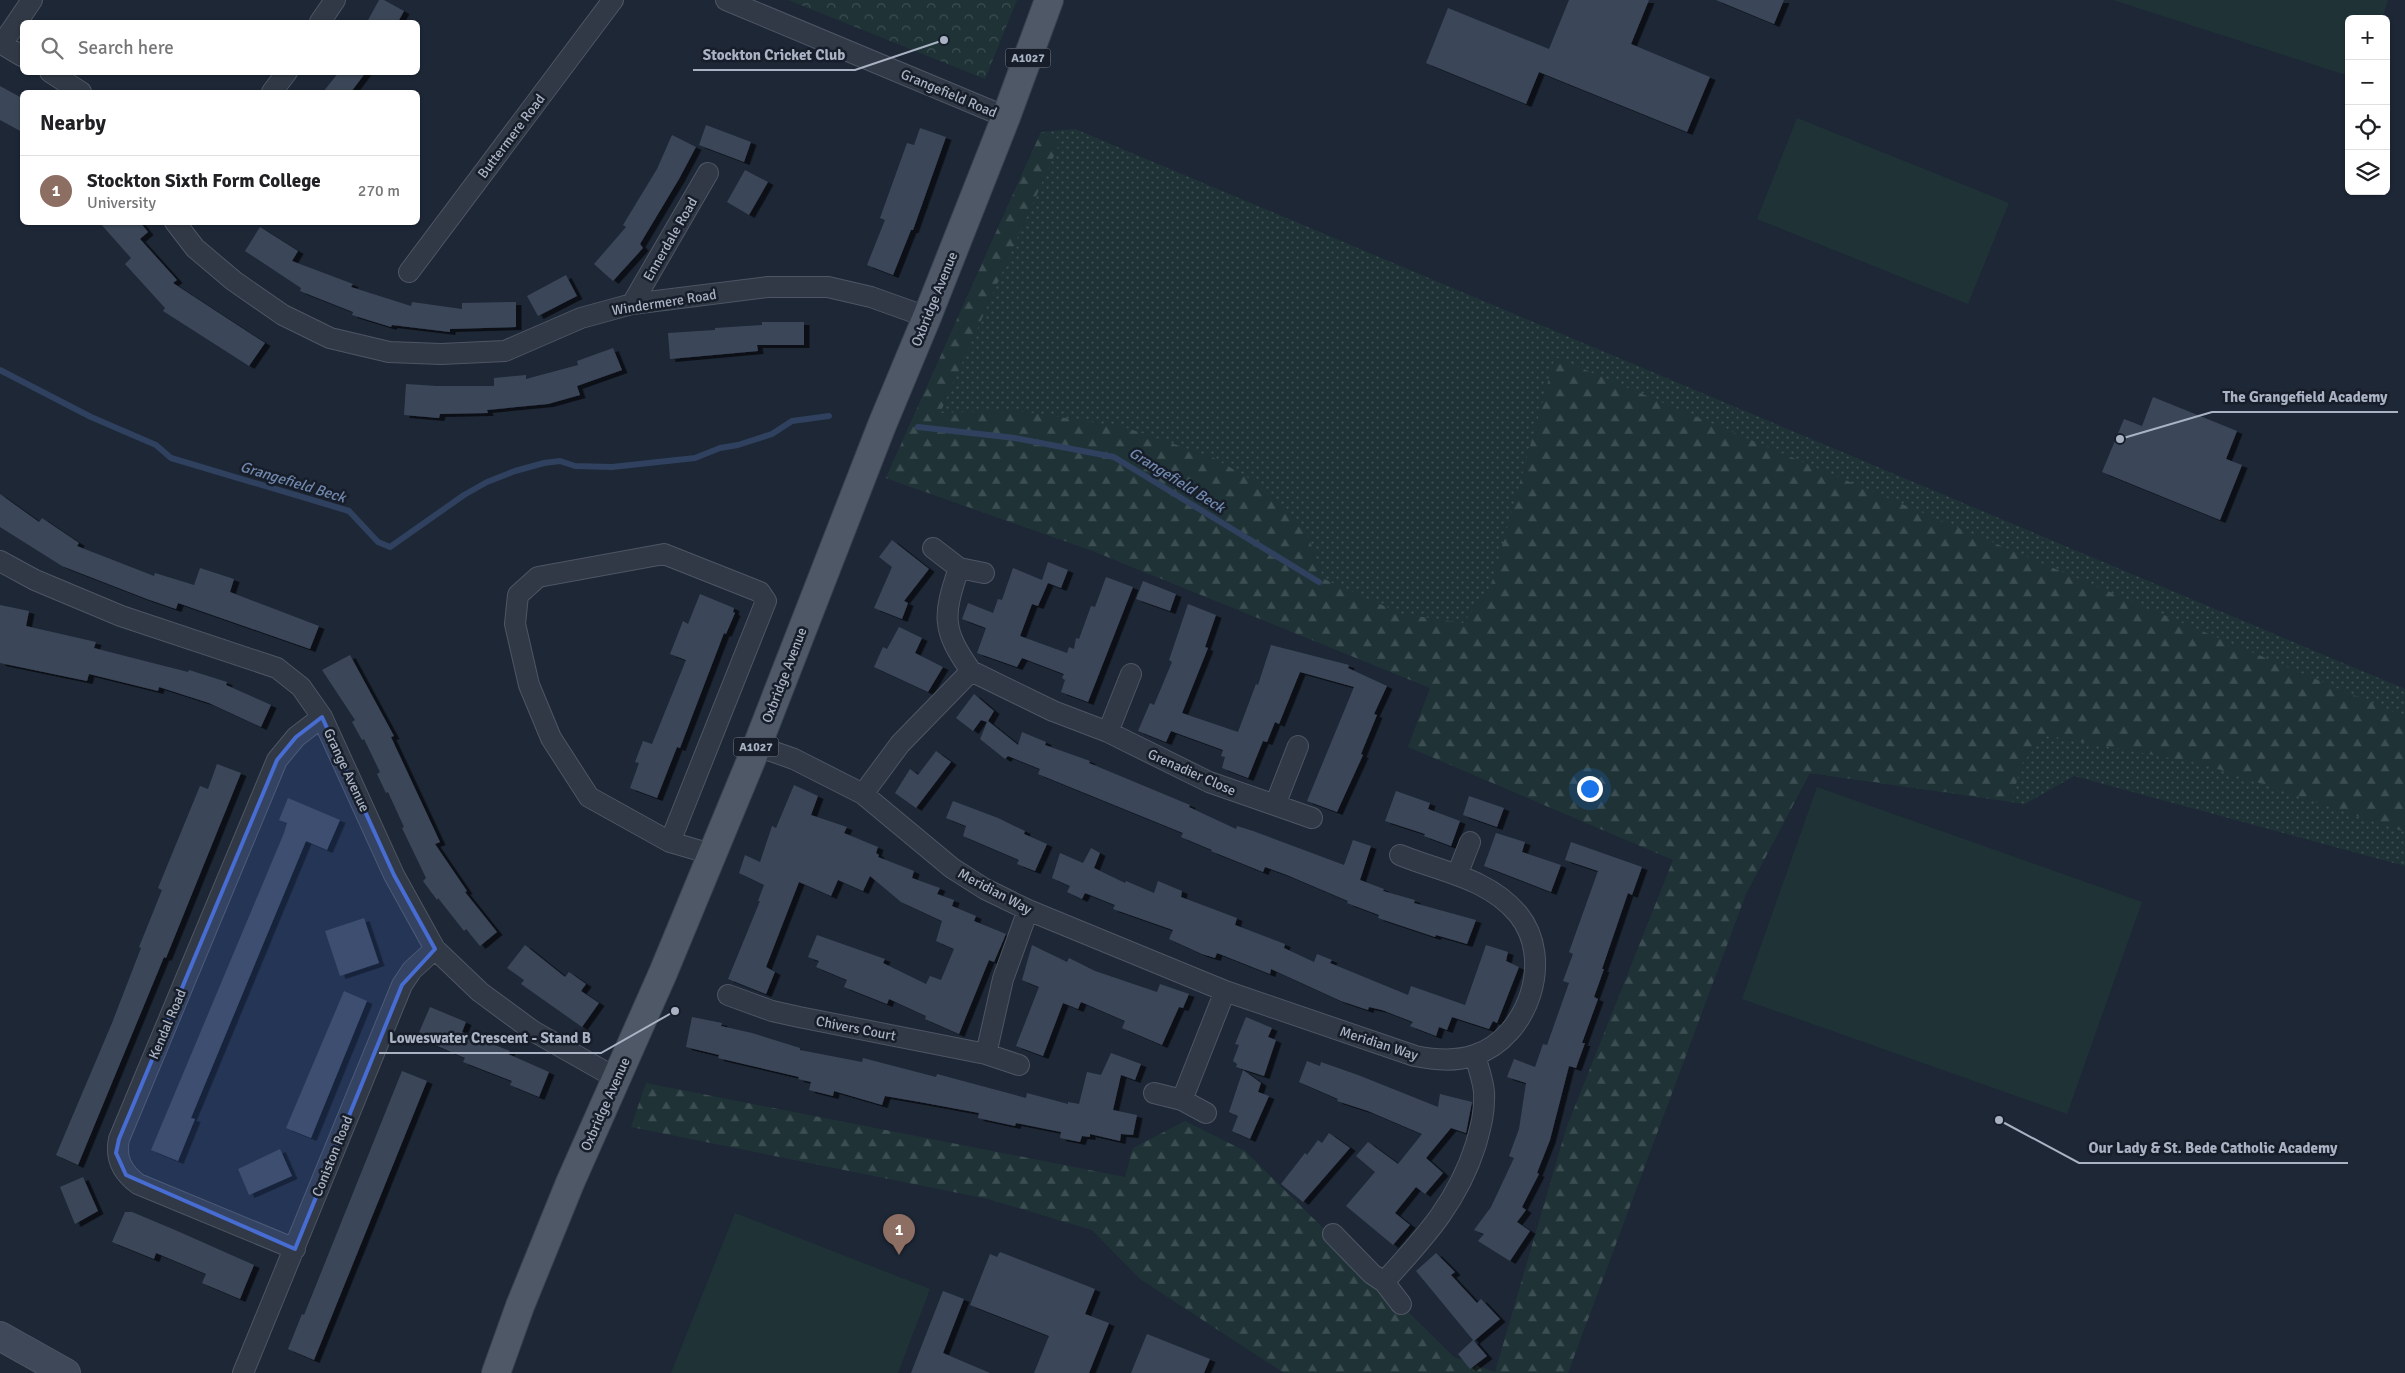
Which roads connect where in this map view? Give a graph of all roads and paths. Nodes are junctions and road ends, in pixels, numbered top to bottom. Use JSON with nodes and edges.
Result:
{"nodes":[{"id":1,"x":32,"y":0,"type":"edge"},
{"id":2,"x":335,"y":0,"type":"edge"},
{"id":3,"x":613,"y":0,"type":"edge"},
{"id":4,"x":726,"y":0,"type":"edge"},
{"id":5,"x":1049,"y":0,"type":"edge"},
{"id":6,"x":321,"y":20,"type":"edge"},
{"id":7,"x":1,"y":43,"type":"edge"},
{"id":8,"x":20,"y":55,"type":"edge"},
{"id":9,"x":55,"y":75,"type":"edge"},
{"id":10,"x":285,"y":75,"type":"edge"},
{"id":11,"x":78,"y":90,"type":"edge"},
{"id":12,"x":274,"y":90,"type":"edge"},
{"id":13,"x":1006,"y":117,"type":"junction"},
{"id":14,"x":708,"y":173,"type":"dead end"},
{"id":15,"x":177,"y":225,"type":"edge"},
{"id":16,"x":408,"y":272,"type":"dead end"},
{"id":17,"x":632,"y":304,"type":"junction"},
{"id":18,"x":927,"y":317,"type":"junction"},
{"id":19,"x":933,"y":548,"type":"dead end"},
{"id":20,"x":0,"y":561,"type":"edge"},
{"id":21,"x":960,"y":568,"type":"junction"},
{"id":22,"x":984,"y":573,"type":"dead end"},
{"id":23,"x":970,"y":671,"type":"junction"},
{"id":24,"x":1131,"y":674,"type":"dead end"},
{"id":25,"x":322,"y":717,"type":"junction"},
{"id":26,"x":1108,"y":732,"type":"junction"},
{"id":27,"x":757,"y":746,"type":"junction"},
{"id":28,"x":1298,"y":746,"type":"dead end"},
{"id":29,"x":863,"y":794,"type":"junction"},
{"id":30,"x":1275,"y":805,"type":"junction"},
{"id":31,"x":1312,"y":818,"type":"dead end"},
{"id":32,"x":670,"y":842,"type":"junction"},
{"id":33,"x":1470,"y":842,"type":"dead end"},
{"id":34,"x":711,"y":854,"type":"junction"},
{"id":35,"x":1400,"y":855,"type":"dead end"},
{"id":36,"x":1457,"y":875,"type":"junction"},
{"id":37,"x":1028,"y":910,"type":"junction"},
{"id":38,"x":435,"y":949,"type":"junction"},
{"id":39,"x":1225,"y":991,"type":"junction"},
{"id":40,"x":728,"y":995,"type":"dead end"},
{"id":41,"x":986,"y":1054,"type":"junction"},
{"id":42,"x":1474,"y":1055,"type":"junction"},
{"id":43,"x":1019,"y":1065,"type":"dead end"},
{"id":44,"x":616,"y":1078,"type":"junction"},
{"id":45,"x":1154,"y":1093,"type":"dead end"},
{"id":46,"x":1182,"y":1100,"type":"junction"},
{"id":47,"x":1206,"y":1113,"type":"dead end"},
{"id":48,"x":1333,"y":1234,"type":"dead end"},
{"id":49,"x":295,"y":1249,"type":"junction"},
{"id":50,"x":1384,"y":1282,"type":"junction"},
{"id":51,"x":1401,"y":1304,"type":"dead end"},
{"id":52,"x":0,"y":1336,"type":"edge"},
{"id":53,"x":66,"y":1373,"type":"edge"},
{"id":54,"x":243,"y":1373,"type":"edge"},
{"id":55,"x":496,"y":1373,"type":"edge"}],
"edges":[{"from":1,"to":7,"type":"street"},
{"from":2,"to":6,"type":"street"},
{"from":3,"to":16,"type":"street","name":"Buttermere Road"},
{"from":4,"to":13,"type":"street","name":"Grangefield Road"},
{"from":5,"to":13,"type":"main road","name":"Oxbridge Avenue","number":"A1027"},
{"from":7,"to":8,"type":"street"},
{"from":9,"to":11,"type":"street"},
{"from":10,"to":12,"type":"street"},
{"from":13,"to":18,"type":"main road","name":"Oxbridge Avenue","number":"A1027"},
{"from":14,"to":17,"type":"street","name":"Ennerdale Road"},
{"from":15,"to":17,"type":"street","name":"Windermere Road"},
{"from":17,"to":18,"type":"street","name":"Windermere Road"},
{"from":18,"to":27,"type":"main road","name":"Oxbridge Avenue","number":"A1027"},
{"from":19,"to":21,"type":"street"},
{"from":20,"to":25,"type":"street","name":"Grange Avenue"},
{"from":21,"to":22,"type":"street"},
{"from":21,"to":23,"type":"street","name":"Grenadier Close"},
{"from":23,"to":26,"type":"street","name":"Grenadier Close"},
{"from":23,"to":29,"type":"street"},
{"from":24,"to":26,"type":"street"},
{"from":25,"to":38,"type":"street","name":"Grange Avenue"},
{"from":25,"to":49,"type":"street","name":"Kendal Road"},
{"from":26,"to":30,"type":"street","name":"Grenadier Close"},
{"from":27,"to":29,"type":"street","name":"Meridian Way"},
{"from":27,"to":34,"type":"main road","name":"Oxbridge Avenue","number":"A1027"},
{"from":28,"to":30,"type":"street"},
{"from":29,"to":37,"type":"street","name":"Meridian Way"},
{"from":30,"to":31,"type":"street","name":"Grenadier Close"},
{"from":32,"to":32,"type":"street"},
{"from":32,"to":34,"type":"street"},
{"from":33,"to":36,"type":"street"},
{"from":34,"to":44,"type":"main road","name":"Oxbridge Avenue","number":"A1027"},
{"from":35,"to":36,"type":"street","name":"Meridian Way"},
{"from":36,"to":42,"type":"street","name":"Meridian Way"},
{"from":37,"to":39,"type":"street","name":"Meridian Way"},
{"from":37,"to":41,"type":"street"},
{"from":38,"to":44,"type":"street","name":"Grange Avenue"},
{"from":38,"to":49,"type":"street","name":"Coniston Road"},
{"from":39,"to":42,"type":"street","name":"Meridian Way"},
{"from":39,"to":46,"type":"street"},
{"from":40,"to":41,"type":"street","name":"Chivers Court"},
{"from":41,"to":43,"type":"street","name":"Chivers Court"},
{"from":42,"to":50,"type":"street"},
{"from":44,"to":55,"type":"main road","name":"Oxbridge Avenue","number":"A1027"},
{"from":45,"to":46,"type":"street"},
{"from":46,"to":47,"type":"street"},
{"from":48,"to":50,"type":"street"},
{"from":49,"to":54,"type":"street","name":"Coniston Road"},
{"from":50,"to":51,"type":"street"},
{"from":52,"to":53,"type":"street"}]}
